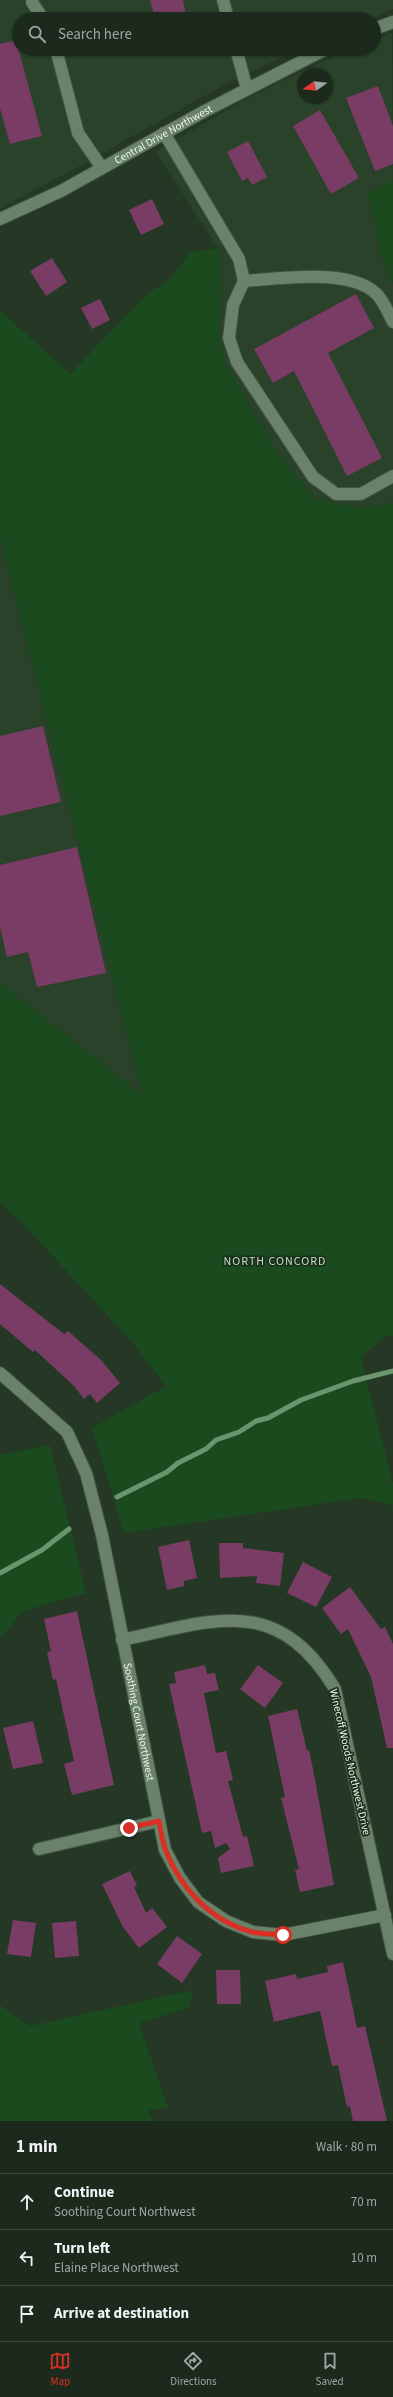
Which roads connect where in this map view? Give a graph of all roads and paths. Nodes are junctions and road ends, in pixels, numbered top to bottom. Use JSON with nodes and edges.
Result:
{"nodes":[{"id":1,"x":223,"y":0,"type":"edge"},
{"id":2,"x":32,"y":2,"type":"dead end"},
{"id":3,"x":38,"y":12,"type":"edge"},
{"id":4,"x":226,"y":12,"type":"edge"},
{"id":5,"x":393,"y":22,"type":"edge"},
{"id":6,"x":381,"y":26,"type":"edge"},
{"id":7,"x":58,"y":56,"type":"edge"},
{"id":8,"x":238,"y":56,"type":"edge"},
{"id":9,"x":312,"y":56,"type":"edge"},
{"id":10,"x":247,"y":89,"type":"junction"},
{"id":11,"x":164,"y":133,"type":"junction"},
{"id":12,"x":102,"y":168,"type":"junction"},
{"id":13,"x":0,"y":219,"type":"edge"},
{"id":14,"x":244,"y":281,"type":"junction"},
{"id":15,"x":393,"y":322,"type":"edge"},
{"id":16,"x":393,"y":476,"type":"edge"},
{"id":17,"x":0,"y":1373,"type":"edge"},
{"id":18,"x":122,"y":1640,"type":"junction"},
{"id":19,"x":159,"y":1821,"type":"junction"},
{"id":20,"x":39,"y":1849,"type":"dead end"},
{"id":21,"x":384,"y":1915,"type":"junction"},
{"id":22,"x":393,"y":1954,"type":"edge"}],
"edges":[{"from":1,"to":4,"type":"street"},
{"from":2,"to":3,"type":"street"},
{"from":5,"to":6,"type":"street"},
{"from":7,"to":12,"type":"street"},
{"from":8,"to":10,"type":"street"},
{"from":9,"to":10,"type":"street","name":"Central Drive Northwest"},
{"from":10,"to":11,"type":"street","name":"Central Drive Northwest"},
{"from":11,"to":12,"type":"street","name":"Central Drive Northwest"},
{"from":11,"to":14,"type":"street"},
{"from":12,"to":13,"type":"street","name":"Central Drive Northwest"},
{"from":14,"to":15,"type":"street"},
{"from":14,"to":16,"type":"street"},
{"from":17,"to":18,"type":"street","name":"Soothing Court Northwest"},
{"from":18,"to":19,"type":"street","name":"Soothing Court Northwest"},
{"from":18,"to":21,"type":"street","name":"Winecoff Woods Northwest Drive"},
{"from":19,"to":20,"type":"street"},
{"from":19,"to":21,"type":"street","name":"Soothing Court Northwest"},
{"from":21,"to":22,"type":"street","name":"Winecoff Woods Northwest Drive"}]}
